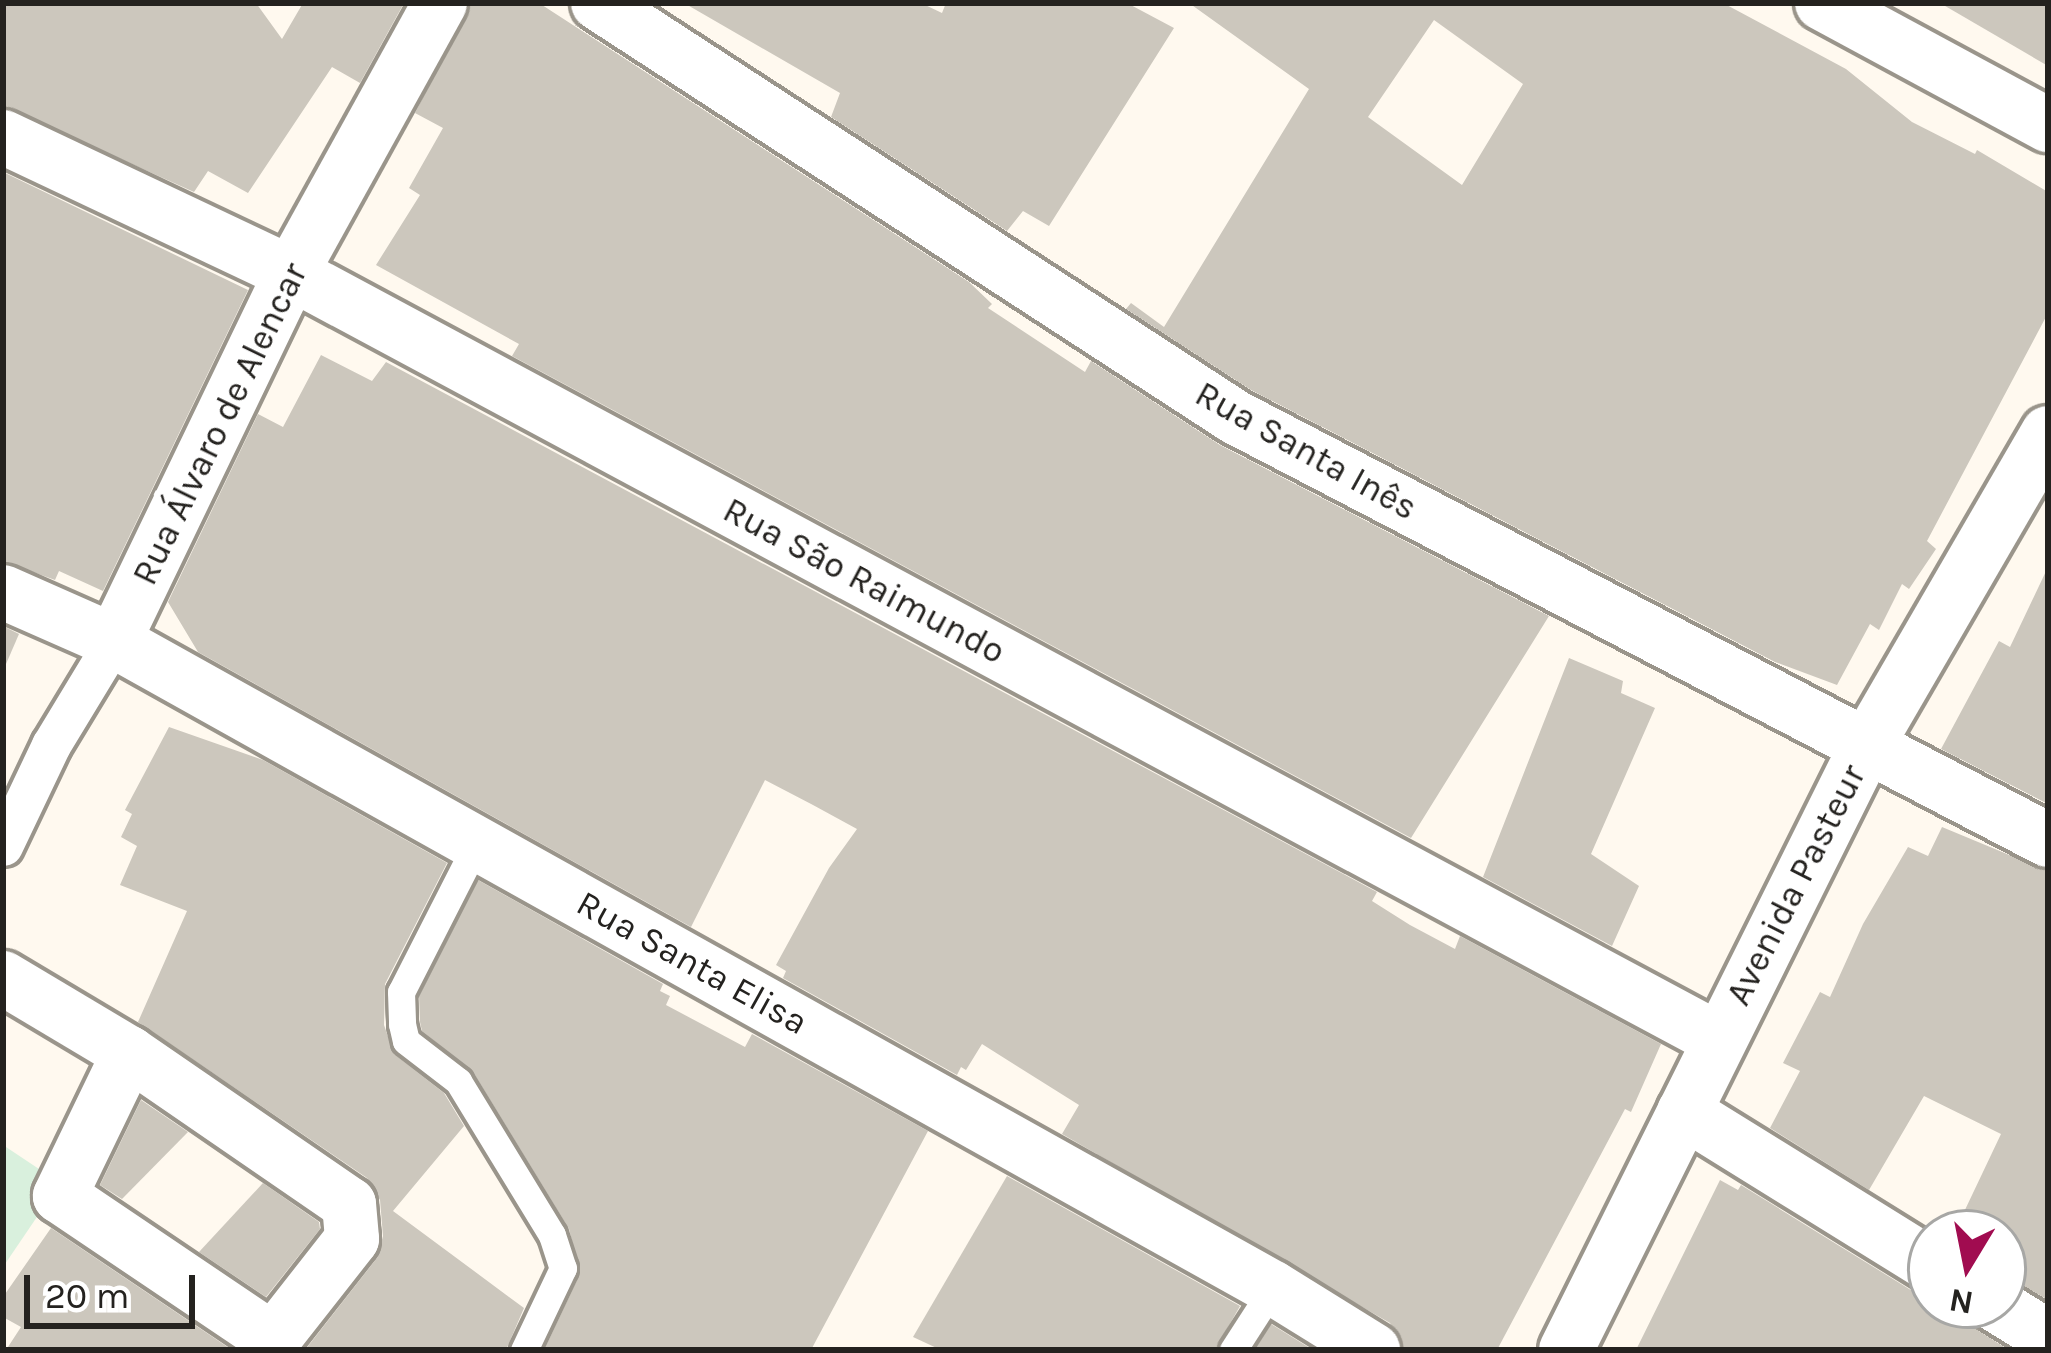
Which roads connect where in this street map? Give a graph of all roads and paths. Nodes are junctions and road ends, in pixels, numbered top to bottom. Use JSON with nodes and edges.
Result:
{"nodes":[{"id":1,"x":440,"y":3,"type":"edge"},
{"id":2,"x":598,"y":3,"type":"edge"},
{"id":3,"x":1822,"y":3,"type":"edge"},
{"id":4,"x":2048,"y":125,"type":"edge"},
{"id":5,"x":3,"y":136,"type":"edge"},
{"id":6,"x":291,"y":273,"type":"junction"},
{"id":7,"x":2048,"y":433,"type":"edge"},
{"id":8,"x":3,"y":592,"type":"edge"},
{"id":9,"x":114,"y":641,"type":"junction"},
{"id":10,"x":1866,"y":747,"type":"junction"},
{"id":11,"x":2048,"y":840,"type":"edge"},
{"id":12,"x":477,"y":843,"type":"junction"},
{"id":13,"x":3,"y":846,"type":"edge"},
{"id":14,"x":3,"y":978,"type":"edge"},
{"id":15,"x":1718,"y":1039,"type":"junction"},
{"id":16,"x":129,"y":1053,"type":"junction"},
{"id":17,"x":1684,"y":1112,"type":"junction"},
{"id":18,"x":1907,"y":1250,"type":"edge"},
{"id":19,"x":1273,"y":1288,"type":"junction"},
{"id":20,"x":265,"y":1350,"type":"edge"},
{"id":21,"x":524,"y":1350,"type":"edge"},
{"id":22,"x":1233,"y":1350,"type":"edge"},
{"id":23,"x":1372,"y":1350,"type":"edge"},
{"id":24,"x":1566,"y":1350,"type":"edge"}],
"edges":[{"from":1,"to":6,"type":"street","name":"Rua Álvaro de Alencar"},
{"from":2,"to":10,"type":"street","name":"Rua Santa Inês"},
{"from":3,"to":4,"type":"street"},
{"from":5,"to":6,"type":"street","name":"Rua São Raimundo"},
{"from":6,"to":9,"type":"street","name":"Rua Álvaro de Alencar"},
{"from":6,"to":15,"type":"street","name":"Rua São Raimundo"},
{"from":7,"to":10,"type":"street","name":"Avenida Pasteur"},
{"from":8,"to":9,"type":"street","name":"Rua Santa Elisa"},
{"from":9,"to":12,"type":"street","name":"Rua Santa Elisa"},
{"from":9,"to":13,"type":"street","name":"Rua Álvaro de Alencar"},
{"from":10,"to":11,"type":"street","name":"Rua Santa Inês"},
{"from":10,"to":15,"type":"street","name":"Avenida Pasteur"},
{"from":12,"to":19,"type":"street","name":"Rua Santa Elisa"},
{"from":12,"to":21,"type":"lane"},
{"from":14,"to":16,"type":"street"},
{"from":15,"to":17,"type":"street","name":"Avenida Pasteur"},
{"from":16,"to":20,"type":"street"},
{"from":16,"to":20,"type":"street"},
{"from":17,"to":18,"type":"street"},
{"from":17,"to":24,"type":"street","name":"Avenida Pasteur"},
{"from":19,"to":22,"type":"lane"},
{"from":19,"to":23,"type":"street","name":"Rua Santa Elisa"}]}
